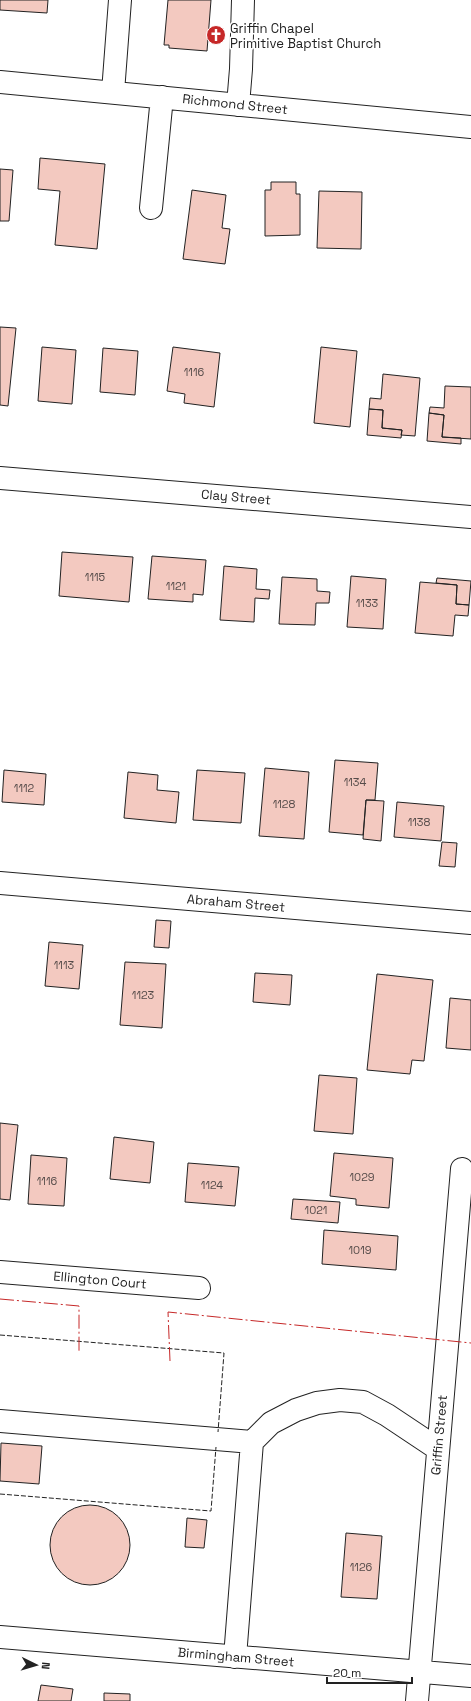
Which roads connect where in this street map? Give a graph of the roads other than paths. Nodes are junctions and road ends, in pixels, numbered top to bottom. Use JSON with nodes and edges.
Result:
{"nodes":[{"id":1,"x":120,"y":0,"type":"edge"},
{"id":2,"x":243,"y":0,"type":"edge"},
{"id":3,"x":0,"y":82,"type":"edge"},
{"id":4,"x":113,"y":92,"type":"junction"},
{"id":5,"x":162,"y":97,"type":"junction"},
{"id":6,"x":238,"y":105,"type":"junction"},
{"id":7,"x":471,"y":126,"type":"edge"},
{"id":8,"x":151,"y":208,"type":"dead end"},
{"id":9,"x":0,"y":478,"type":"edge"},
{"id":10,"x":471,"y":517,"type":"edge"},
{"id":11,"x":0,"y":883,"type":"edge"},
{"id":12,"x":471,"y":923,"type":"edge"},
{"id":13,"x":462,"y":1169,"type":"dead end"},
{"id":14,"x":0,"y":1272,"type":"edge"},
{"id":15,"x":199,"y":1288,"type":"dead end"},
{"id":16,"x":0,"y":1421,"type":"edge"},
{"id":17,"x":252,"y":1442,"type":"junction"},
{"id":18,"x":438,"y":1449,"type":"junction"},
{"id":19,"x":0,"y":1637,"type":"edge"},
{"id":20,"x":235,"y":1657,"type":"junction"},
{"id":21,"x":419,"y":1672,"type":"junction"},
{"id":22,"x":471,"y":1676,"type":"edge"},
{"id":23,"x":417,"y":1701,"type":"edge"}],
"edges":[{"from":1,"to":4,"type":"street"},
{"from":2,"to":6,"type":"street"},
{"from":3,"to":4,"type":"street","name":"Richmond Street"},
{"from":4,"to":5,"type":"street","name":"Richmond Street"},
{"from":5,"to":6,"type":"street","name":"Richmond Street"},
{"from":5,"to":8,"type":"street"},
{"from":6,"to":7,"type":"street","name":"Richmond Street"},
{"from":9,"to":10,"type":"street","name":"Clay Street"},
{"from":11,"to":12,"type":"street","name":"Abraham Street"},
{"from":13,"to":18,"type":"street","name":"Griffin Street"},
{"from":14,"to":15,"type":"street","name":"Ellington Court"},
{"from":16,"to":17,"type":"street"},
{"from":17,"to":18,"type":"street"},
{"from":17,"to":20,"type":"street"},
{"from":18,"to":21,"type":"street","name":"Griffin Street"},
{"from":19,"to":20,"type":"street","name":"Birmingham Street"},
{"from":20,"to":21,"type":"street","name":"Birmingham Street"},
{"from":21,"to":22,"type":"street","name":"Birmingham Street"},
{"from":21,"to":23,"type":"street","name":"Griffin Street"}]}
